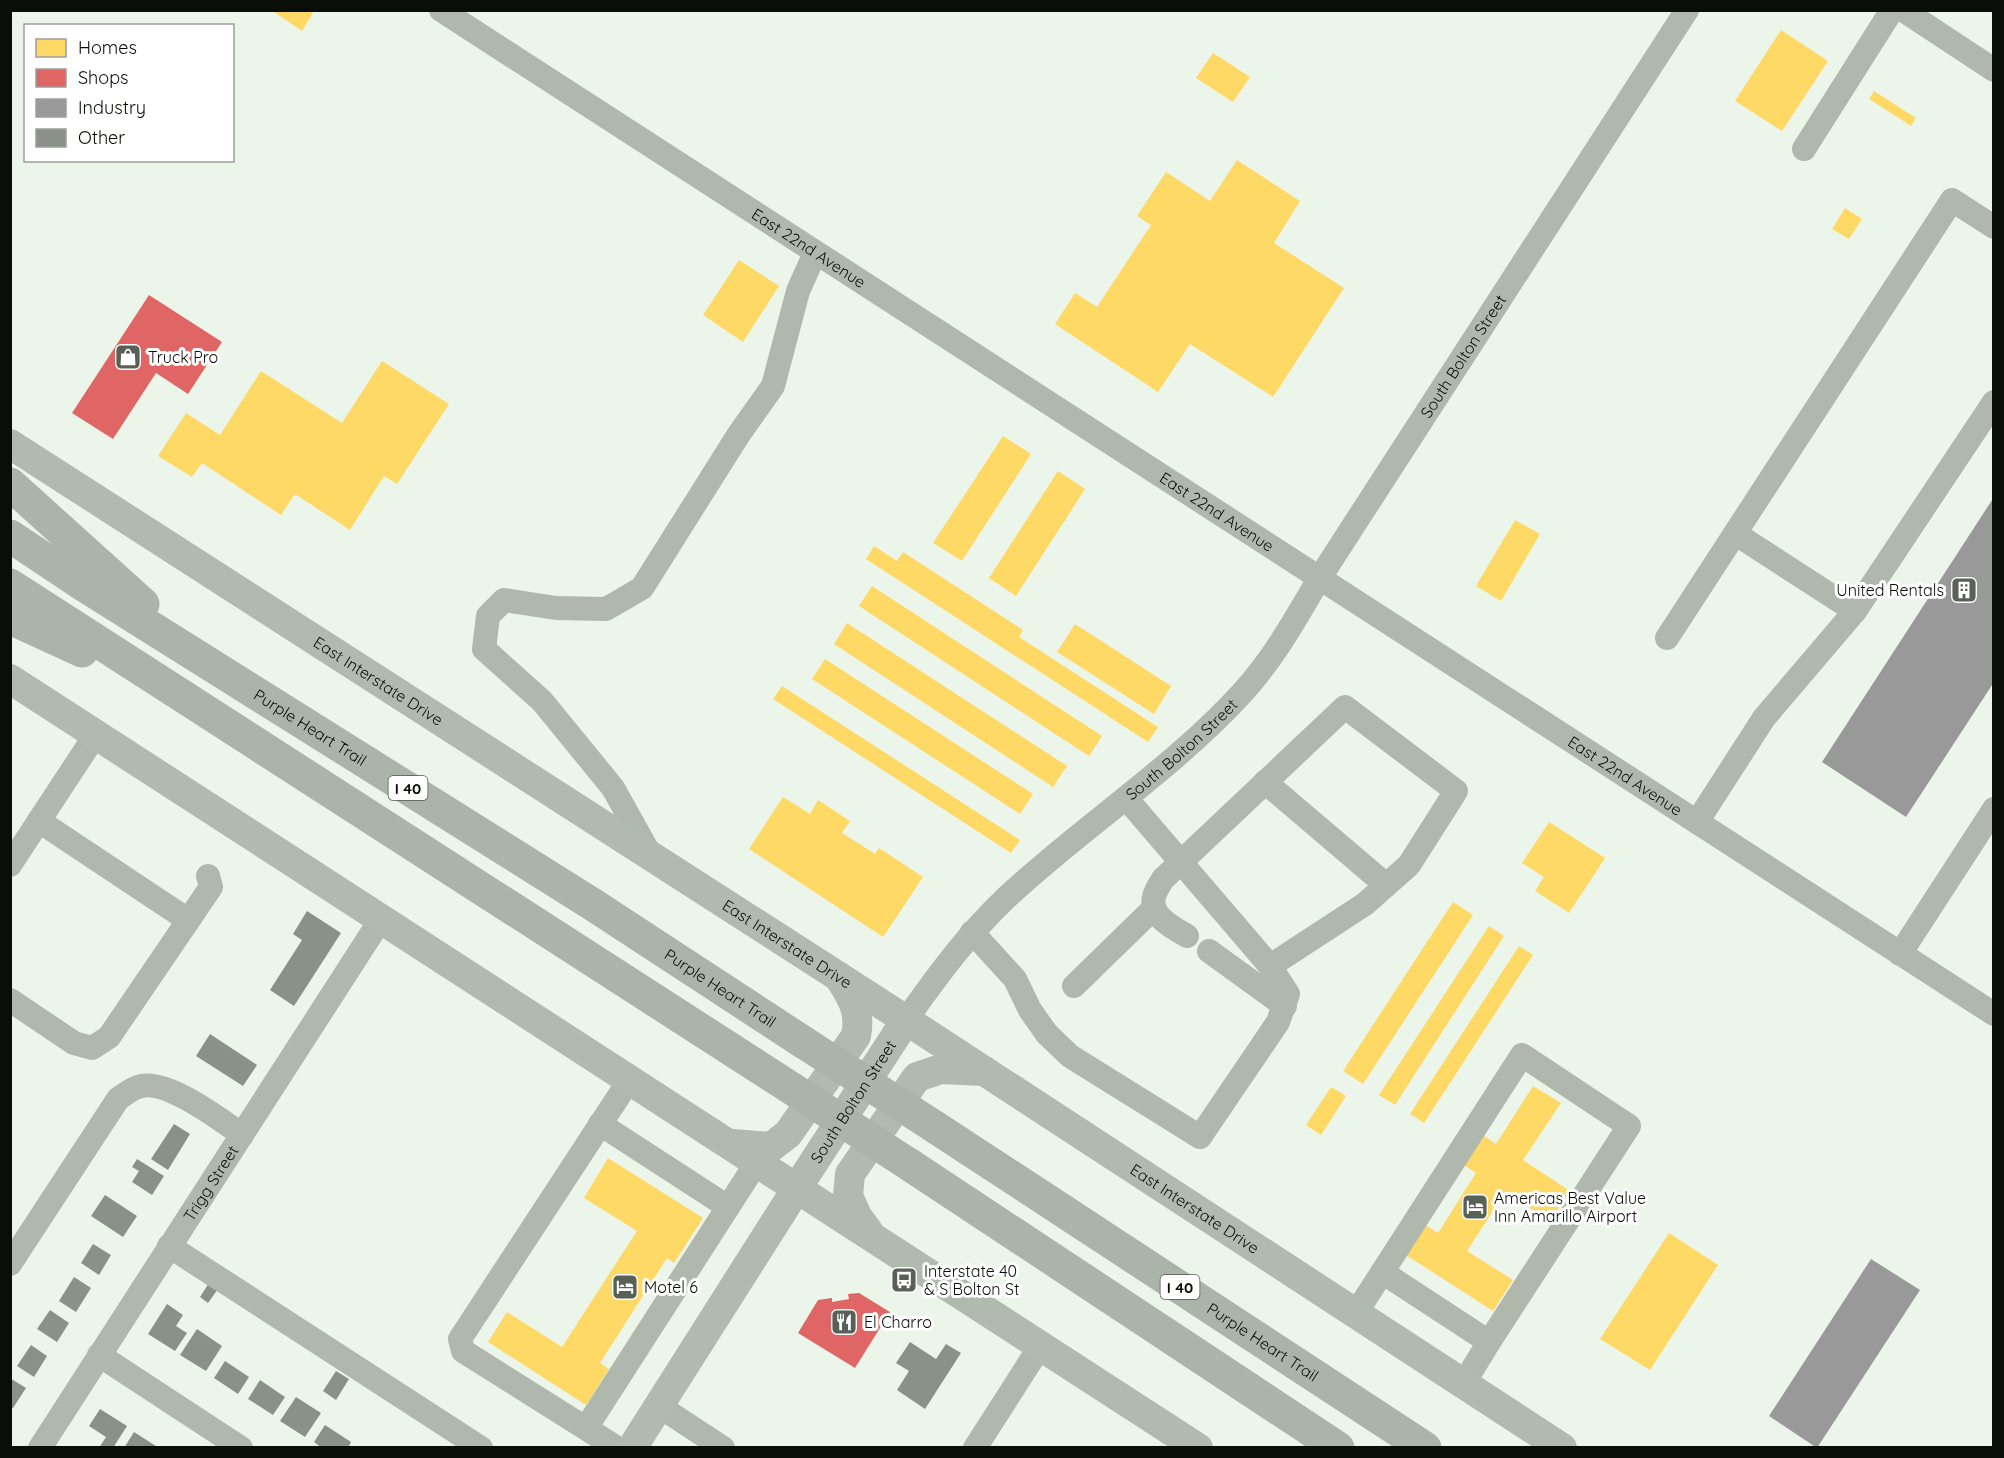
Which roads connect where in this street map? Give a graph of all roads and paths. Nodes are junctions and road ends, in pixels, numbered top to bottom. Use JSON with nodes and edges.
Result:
{"nodes":[{"id":1,"x":441,"y":10,"type":"edge"},
{"id":2,"x":1688,"y":10,"type":"edge"},
{"id":3,"x":1892,"y":10,"type":"edge"},
{"id":4,"x":1903,"y":10,"type":"edge"},
{"id":5,"x":1994,"y":70,"type":"edge"},
{"id":6,"x":1804,"y":149,"type":"dead end"},
{"id":7,"x":1994,"y":227,"type":"edge"},
{"id":8,"x":815,"y":253,"type":"junction"},
{"id":9,"x":1994,"y":402,"type":"edge"},
{"id":10,"x":10,"y":444,"type":"edge"},
{"id":11,"x":10,"y":484,"type":"edge"},
{"id":12,"x":1736,"y":534,"type":"junction"},
{"id":13,"x":10,"y":536,"type":"edge"},
{"id":14,"x":1319,"y":579,"type":"junction"},
{"id":15,"x":10,"y":585,"type":"edge"},
{"id":16,"x":1855,"y":611,"type":"junction"},
{"id":17,"x":10,"y":618,"type":"edge"},
{"id":18,"x":1667,"y":638,"type":"dead end"},
{"id":19,"x":206,"y":661,"type":"junction"},
{"id":20,"x":10,"y":679,"type":"edge"},
{"id":21,"x":163,"y":683,"type":"junction"},
{"id":22,"x":96,"y":734,"type":"junction"},
{"id":23,"x":1265,"y":782,"type":"junction"},
{"id":24,"x":1126,"y":798,"type":"junction"},
{"id":25,"x":1994,"y":809,"type":"edge"},
{"id":26,"x":39,"y":821,"type":"junction"},
{"id":27,"x":1697,"y":822,"type":"junction"},
{"id":28,"x":651,"y":856,"type":"junction"},
{"id":29,"x":1182,"y":861,"type":"junction"},
{"id":30,"x":10,"y":865,"type":"edge"},
{"id":31,"x":208,"y":876,"type":"dead end"},
{"id":32,"x":1386,"y":885,"type":"junction"},
{"id":33,"x":1154,"y":908,"type":"junction"},
{"id":34,"x":381,"y":919,"type":"junction"},
{"id":35,"x":188,"y":920,"type":"junction"},
{"id":36,"x":972,"y":932,"type":"junction"},
{"id":37,"x":1187,"y":936,"type":"dead end"},
{"id":38,"x":1209,"y":951,"type":"dead end"},
{"id":39,"x":1900,"y":954,"type":"junction"},
{"id":40,"x":1270,"y":966,"type":"junction"},
{"id":41,"x":839,"y":977,"type":"junction"},
{"id":42,"x":1074,"y":986,"type":"dead end"},
{"id":43,"x":10,"y":1000,"type":"edge"},
{"id":44,"x":1285,"y":1006,"type":"junction"},
{"id":45,"x":1994,"y":1014,"type":"edge"},
{"id":46,"x":906,"y":1020,"type":"junction"},
{"id":47,"x":984,"y":1071,"type":"junction"},
{"id":48,"x":630,"y":1079,"type":"junction"},
{"id":49,"x":600,"y":1124,"type":"junction"},
{"id":50,"x":242,"y":1135,"type":"junction"},
{"id":51,"x":730,"y":1144,"type":"junction"},
{"id":52,"x":757,"y":1162,"type":"junction"},
{"id":53,"x":797,"y":1188,"type":"junction"},
{"id":54,"x":728,"y":1207,"type":"junction"},
{"id":55,"x":871,"y":1235,"type":"junction"},
{"id":56,"x":169,"y":1246,"type":"junction"},
{"id":57,"x":10,"y":1264,"type":"edge"},
{"id":58,"x":1382,"y":1272,"type":"junction"},
{"id":59,"x":1356,"y":1313,"type":"junction"},
{"id":60,"x":1489,"y":1342,"type":"junction"},
{"id":61,"x":1041,"y":1346,"type":"junction"},
{"id":62,"x":99,"y":1355,"type":"junction"},
{"id":63,"x":1464,"y":1383,"type":"junction"},
{"id":64,"x":659,"y":1406,"type":"junction"},
{"id":65,"x":586,"y":1428,"type":"junction"},
{"id":66,"x":40,"y":1448,"type":"edge"},
{"id":67,"x":241,"y":1448,"type":"edge"},
{"id":68,"x":482,"y":1448,"type":"edge"},
{"id":69,"x":617,"y":1448,"type":"edge"},
{"id":70,"x":632,"y":1448,"type":"edge"},
{"id":71,"x":723,"y":1448,"type":"edge"},
{"id":72,"x":975,"y":1448,"type":"edge"},
{"id":73,"x":1198,"y":1448,"type":"edge"},
{"id":74,"x":1338,"y":1448,"type":"edge"},
{"id":75,"x":1425,"y":1448,"type":"edge"},
{"id":76,"x":1562,"y":1448,"type":"edge"}],
"edges":[{"from":1,"to":8,"type":"street","name":"East 22nd Avenue"},
{"from":2,"to":14,"type":"street","name":"South Bolton Street"},
{"from":3,"to":6,"type":"street"},
{"from":4,"to":5,"type":"street"},
{"from":7,"to":12,"type":"street"},
{"from":8,"to":14,"type":"street","name":"East 22nd Avenue"},
{"from":8,"to":28,"type":"street"},
{"from":9,"to":16,"type":"street"},
{"from":10,"to":28,"type":"main road","name":"East Interstate Drive"},
{"from":11,"to":19,"type":"highway"},
{"from":12,"to":16,"type":"street"},
{"from":12,"to":18,"type":"street"},
{"from":13,"to":19,"type":"highway","name":"Purple Heart Trail","number":"I 40"},
{"from":14,"to":24,"type":"street","name":"South Bolton Street"},
{"from":14,"to":27,"type":"street","name":"East 22nd Avenue"},
{"from":15,"to":21,"type":"highway","number":"I 40"},
{"from":16,"to":27,"type":"street"},
{"from":17,"to":21,"type":"highway"},
{"from":19,"to":75,"type":"highway","name":"Purple Heart Trail","number":"I 40","bridge":true},
{"from":20,"to":22,"type":"main road"},
{"from":21,"to":74,"type":"highway","number":"I 40","bridge":true},
{"from":22,"to":26,"type":"street"},
{"from":22,"to":34,"type":"main road"},
{"from":23,"to":29,"type":"street"},
{"from":23,"to":32,"type":"street"},
{"from":23,"to":32,"type":"street"},
{"from":24,"to":29,"type":"street"},
{"from":24,"to":36,"type":"street","name":"South Bolton Street"},
{"from":25,"to":39,"type":"street"},
{"from":26,"to":30,"type":"street"},
{"from":26,"to":35,"type":"street"},
{"from":27,"to":39,"type":"street","name":"East 22nd Avenue"},
{"from":28,"to":41,"type":"main road","name":"East Interstate Drive"},
{"from":29,"to":33,"type":"street"},
{"from":29,"to":40,"type":"street"},
{"from":31,"to":35,"type":"street"},
{"from":32,"to":40,"type":"street"},
{"from":33,"to":37,"type":"street"},
{"from":33,"to":42,"type":"street"},
{"from":34,"to":48,"type":"main road"},
{"from":34,"to":50,"type":"street","name":"Trigg Street"},
{"from":35,"to":43,"type":"street"},
{"from":36,"to":44,"type":"street"},
{"from":36,"to":46,"type":"street","name":"South Bolton Street"},
{"from":38,"to":44,"type":"street"},
{"from":39,"to":45,"type":"street","name":"East 22nd Avenue"},
{"from":40,"to":44,"type":"street"},
{"from":41,"to":46,"type":"main road","name":"East Interstate Drive"},
{"from":41,"to":51,"type":"main road"},
{"from":46,"to":47,"type":"main road","name":"East Interstate Drive"},
{"from":46,"to":53,"type":"main road","name":"South Bolton Street"},
{"from":47,"to":55,"type":"main road"},
{"from":47,"to":59,"type":"main road","name":"East Interstate Drive"},
{"from":48,"to":49,"type":"street"},
{"from":48,"to":51,"type":"main road"},
{"from":49,"to":54,"type":"street"},
{"from":49,"to":65,"type":"street"},
{"from":50,"to":56,"type":"street","name":"Trigg Street"},
{"from":50,"to":57,"type":"street"},
{"from":51,"to":52,"type":"main road"},
{"from":52,"to":53,"type":"main road"},
{"from":52,"to":54,"type":"street"},
{"from":53,"to":55,"type":"main road"},
{"from":53,"to":64,"type":"main road","name":"South Bolton Street"},
{"from":54,"to":65,"type":"street"},
{"from":55,"to":61,"type":"main road"},
{"from":56,"to":62,"type":"street","name":"Trigg Street"},
{"from":56,"to":68,"type":"street"},
{"from":58,"to":59,"type":"street"},
{"from":58,"to":60,"type":"street"},
{"from":58,"to":60,"type":"street"},
{"from":59,"to":63,"type":"main road","name":"East Interstate Drive"},
{"from":60,"to":63,"type":"street"},
{"from":61,"to":72,"type":"street"},
{"from":61,"to":73,"type":"main road"},
{"from":62,"to":66,"type":"street","name":"Trigg Street"},
{"from":62,"to":67,"type":"street"},
{"from":63,"to":76,"type":"main road","name":"East Interstate Drive"},
{"from":64,"to":70,"type":"main road","name":"South Bolton Street"},
{"from":64,"to":71,"type":"street"},
{"from":65,"to":69,"type":"street"}]}
